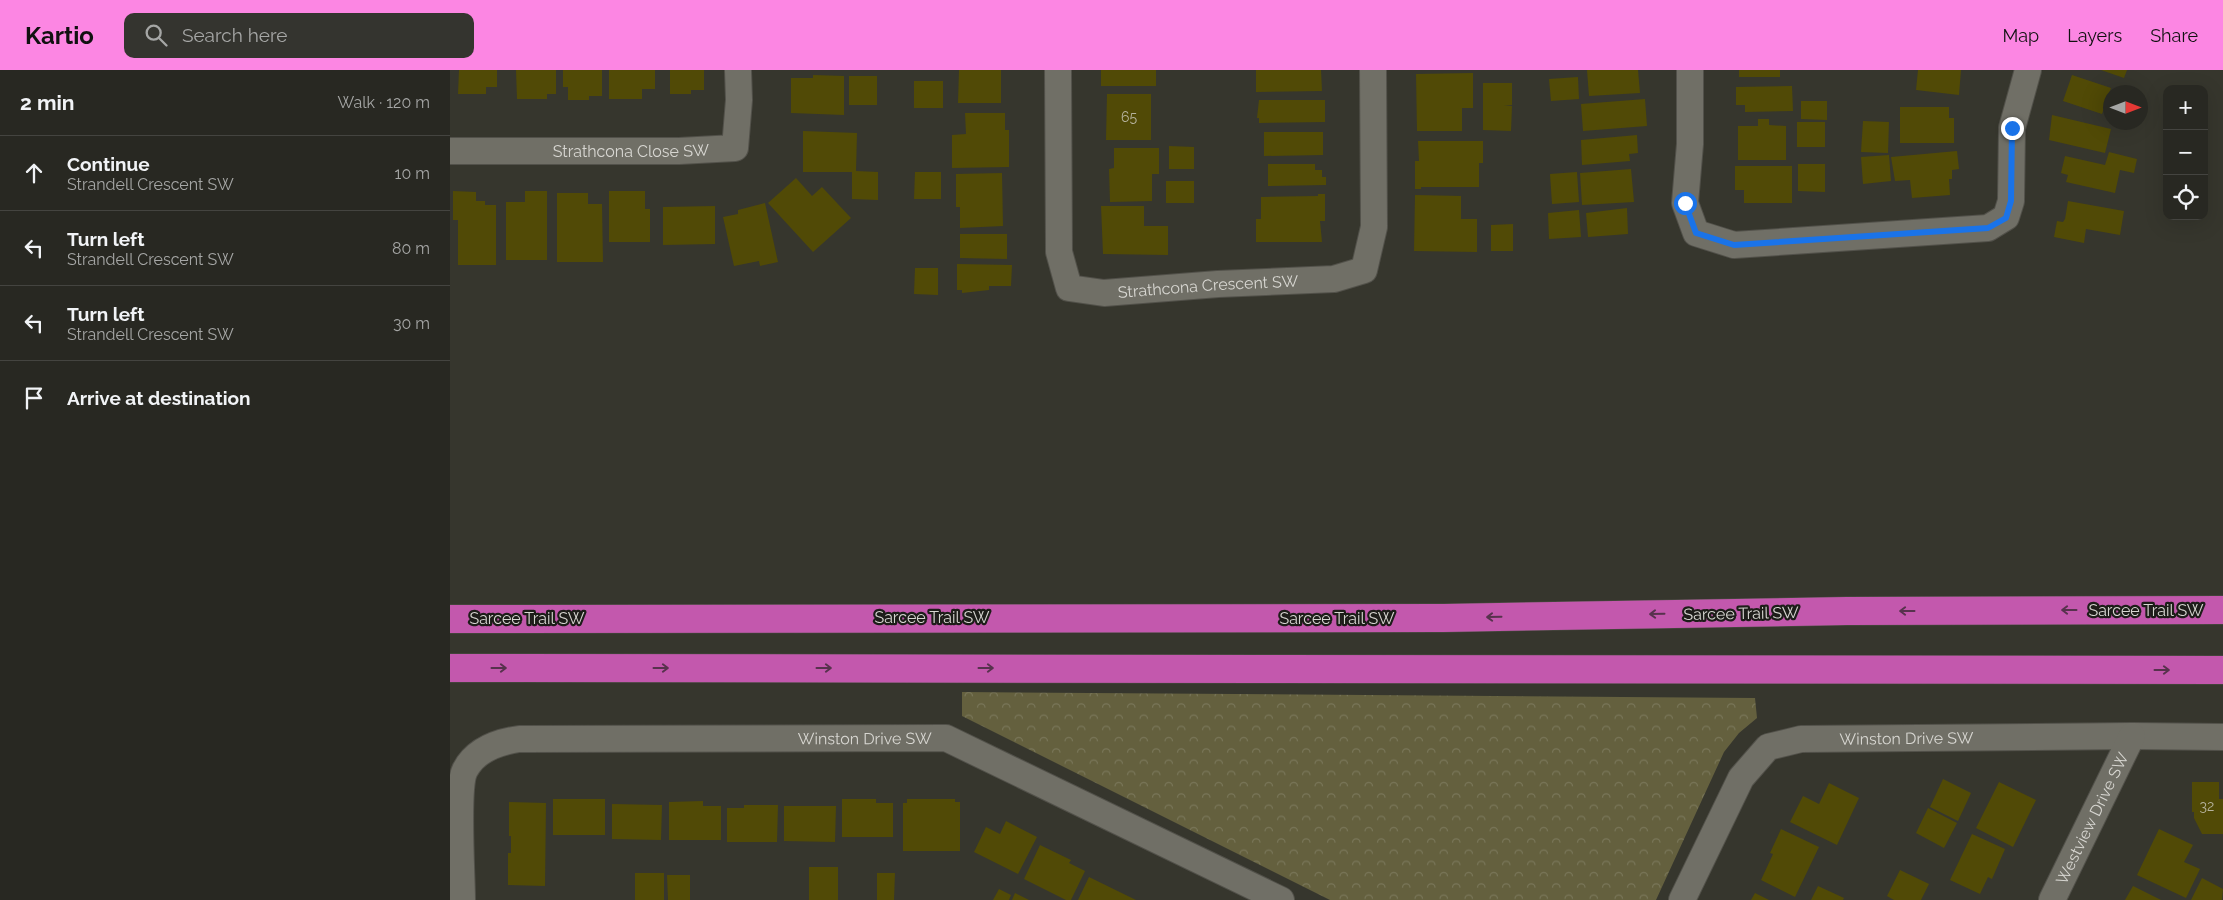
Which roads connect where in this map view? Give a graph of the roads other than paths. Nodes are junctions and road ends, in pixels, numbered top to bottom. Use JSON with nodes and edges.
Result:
{"nodes":[{"id":1,"x":738,"y":70,"type":"edge"},
{"id":2,"x":1058,"y":70,"type":"edge"},
{"id":3,"x":1373,"y":70,"type":"edge"},
{"id":4,"x":1690,"y":70,"type":"edge"},
{"id":5,"x":2028,"y":70,"type":"edge"},
{"id":6,"x":450,"y":151,"type":"edge"},
{"id":7,"x":2223,"y":610,"type":"edge"},
{"id":8,"x":450,"y":618,"type":"edge"},
{"id":9,"x":450,"y":668,"type":"edge"},
{"id":10,"x":2223,"y":670,"type":"edge"},
{"id":11,"x":2132,"y":736,"type":"junction"},
{"id":12,"x":2223,"y":737,"type":"edge"},
{"id":13,"x":462,"y":900,"type":"edge"},
{"id":14,"x":1281,"y":900,"type":"edge"},
{"id":15,"x":1682,"y":900,"type":"edge"},
{"id":16,"x":2052,"y":900,"type":"edge"}],
"edges":[{"from":1,"to":6,"type":"street","name":"Strathcona Close SW"},
{"from":2,"to":3,"type":"street","name":"Strathcona Crescent SW"},
{"from":4,"to":5,"type":"street"},
{"from":7,"to":8,"type":"highway","name":"Sarcee Trail SW","one_way":true},
{"from":9,"to":10,"type":"highway","one_way":true},
{"from":11,"to":12,"type":"street","name":"Winston Drive SW"},
{"from":11,"to":15,"type":"street","name":"Winston Drive SW"},
{"from":11,"to":16,"type":"street","name":"Westview Drive SW"},
{"from":13,"to":14,"type":"street","name":"Winston Drive SW"}]}
